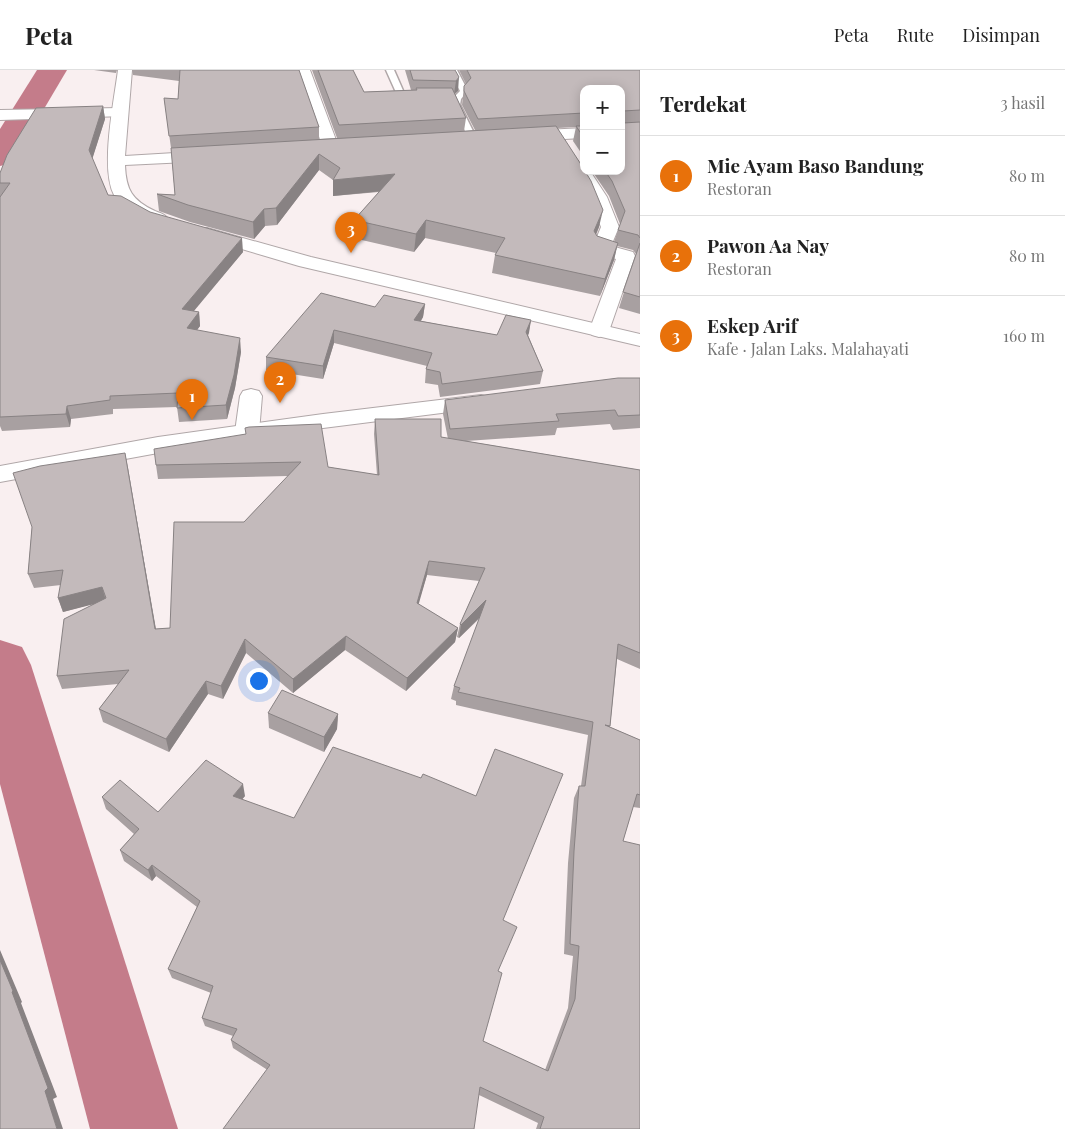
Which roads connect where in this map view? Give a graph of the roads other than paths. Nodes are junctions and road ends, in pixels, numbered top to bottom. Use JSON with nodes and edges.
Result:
{"nodes":[{"id":1,"x":125,"y":70,"type":"edge"},
{"id":2,"x":303,"y":70,"type":"edge"},
{"id":3,"x":390,"y":70,"type":"edge"},
{"id":4,"x":453,"y":70,"type":"edge"},
{"id":5,"x":458,"y":98,"type":"junction"},
{"id":6,"x":120,"y":113,"type":"junction"},
{"id":7,"x":0,"y":116,"type":"edge"},
{"id":8,"x":580,"y":133,"type":"edge"},
{"id":9,"x":558,"y":135,"type":"junction"},
{"id":10,"x":511,"y":137,"type":"edge"},
{"id":11,"x":492,"y":138,"type":"edge"},
{"id":12,"x":473,"y":140,"type":"junction"},
{"id":13,"x":454,"y":141,"type":"edge"},
{"id":14,"x":350,"y":147,"type":"edge"},
{"id":15,"x":331,"y":148,"type":"junction"},
{"id":16,"x":312,"y":150,"type":"edge"},
{"id":17,"x":568,"y":150,"type":"edge"},
{"id":18,"x":224,"y":155,"type":"edge"},
{"id":19,"x":116,"y":161,"type":"junction"},
{"id":20,"x":578,"y":166,"type":"edge"},
{"id":21,"x":599,"y":331,"type":"junction"},
{"id":22,"x":640,"y":340,"type":"edge"},
{"id":23,"x":251,"y":396,"type":"dead end"},
{"id":24,"x":503,"y":399,"type":"edge"},
{"id":25,"x":248,"y":432,"type":"junction"},
{"id":26,"x":4,"y":473,"type":"edge"}],
"edges":[{"from":1,"to":6,"type":"street"},
{"from":2,"to":15,"type":"street"},
{"from":3,"to":5,"type":"lane"},
{"from":4,"to":5,"type":"lane"},
{"from":5,"to":12,"type":"lane"},
{"from":6,"to":7,"type":"street"},
{"from":6,"to":19,"type":"street"},
{"from":8,"to":9,"type":"street"},
{"from":9,"to":10,"type":"street"},
{"from":9,"to":17,"type":"street"},
{"from":11,"to":12,"type":"street"},
{"from":12,"to":13,"type":"street"},
{"from":14,"to":15,"type":"street"},
{"from":15,"to":16,"type":"street"},
{"from":18,"to":19,"type":"street"},
{"from":19,"to":21,"type":"street"},
{"from":20,"to":21,"type":"street"},
{"from":21,"to":22,"type":"street"},
{"from":23,"to":25,"type":"street"},
{"from":24,"to":25,"type":"street"},
{"from":25,"to":26,"type":"street"}]}
